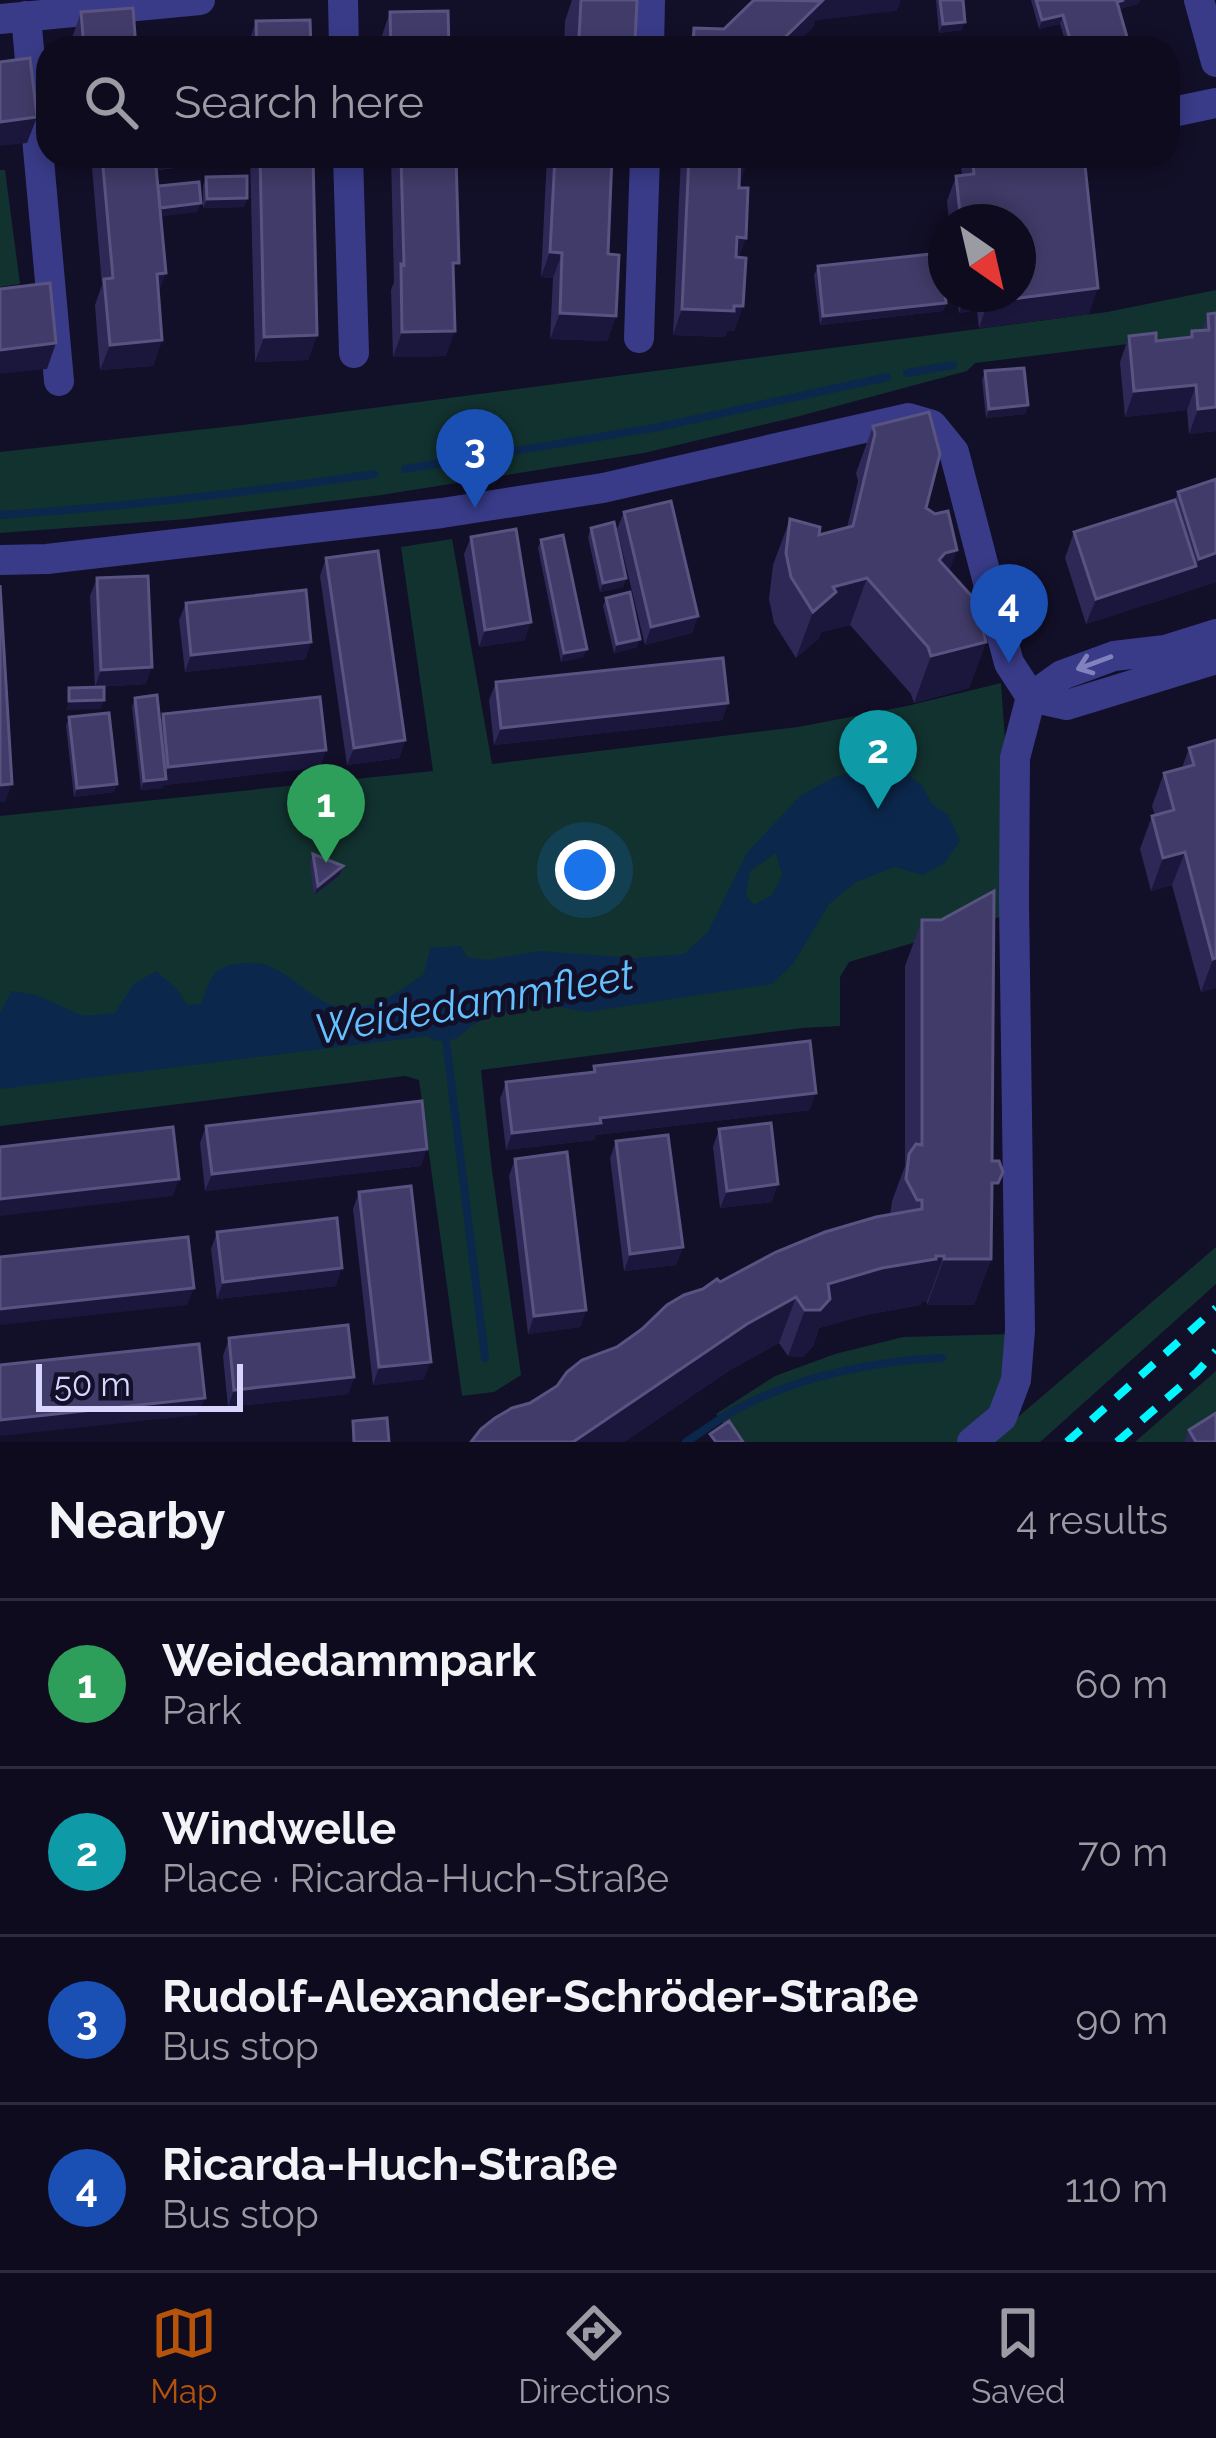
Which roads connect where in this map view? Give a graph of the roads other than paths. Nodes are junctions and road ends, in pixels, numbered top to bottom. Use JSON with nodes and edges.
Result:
{"nodes":[{"id":1,"x":200,"y":0,"type":"edge"},
{"id":2,"x":343,"y":0,"type":"edge"},
{"id":3,"x":650,"y":0,"type":"edge"},
{"id":4,"x":1199,"y":0,"type":"edge"},
{"id":5,"x":13,"y":17,"type":"edge"},
{"id":6,"x":344,"y":36,"type":"edge"},
{"id":7,"x":649,"y":36,"type":"edge"},
{"id":8,"x":1216,"y":62,"type":"edge"},
{"id":9,"x":1216,"y":103,"type":"edge"},
{"id":10,"x":1180,"y":110,"type":"edge"},
{"id":11,"x":348,"y":168,"type":"edge"},
{"id":12,"x":645,"y":168,"type":"edge"},
{"id":13,"x":639,"y":338,"type":"dead end"},
{"id":14,"x":354,"y":353,"type":"dead end"},
{"id":15,"x":58,"y":382,"type":"dead end"},
{"id":16,"x":0,"y":560,"type":"edge"},
{"id":17,"x":1216,"y":634,"type":"edge"},
{"id":18,"x":1216,"y":659,"type":"edge"},
{"id":19,"x":1031,"y":697,"type":"junction"},
{"id":20,"x":972,"y":1442,"type":"edge"}],
"edges":[{"from":1,"to":5,"type":"street"},
{"from":2,"to":6,"type":"street"},
{"from":3,"to":7,"type":"street"},
{"from":4,"to":8,"type":"street"},
{"from":5,"to":15,"type":"street"},
{"from":9,"to":10,"type":"street"},
{"from":11,"to":14,"type":"street"},
{"from":12,"to":13,"type":"street"},
{"from":16,"to":19,"type":"street"},
{"from":17,"to":19,"type":"street","one_way":true},
{"from":18,"to":19,"type":"street"},
{"from":19,"to":20,"type":"street"}]}
